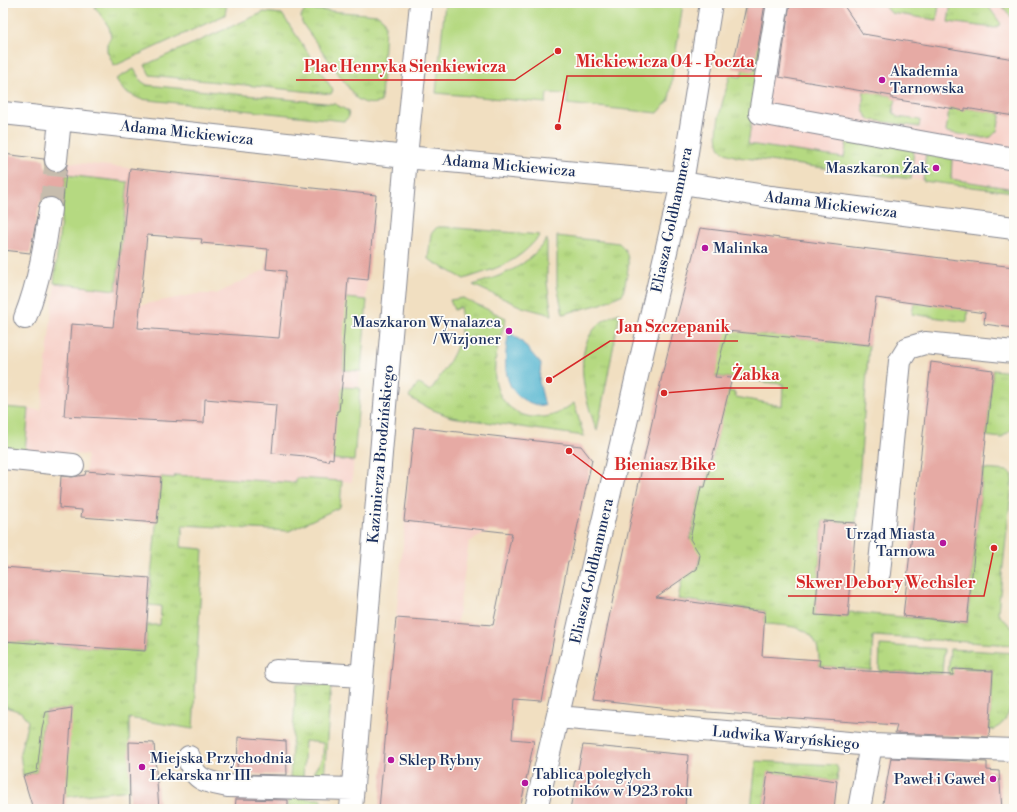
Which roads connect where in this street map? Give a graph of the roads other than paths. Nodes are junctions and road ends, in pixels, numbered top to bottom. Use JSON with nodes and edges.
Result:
{"nodes":[{"id":1,"x":421,"y":3,"type":"edge"},
{"id":2,"x":711,"y":3,"type":"edge"},
{"id":3,"x":778,"y":3,"type":"edge"},
{"id":4,"x":3,"y":113,"type":"edge"},
{"id":5,"x":60,"y":119,"type":"junction"},
{"id":6,"x":406,"y":157,"type":"junction"},
{"id":7,"x":1014,"y":159,"type":"edge"},
{"id":8,"x":56,"y":160,"type":"tunnel mouth"},
{"id":9,"x":682,"y":184,"type":"junction"},
{"id":10,"x":50,"y":209,"type":"tunnel mouth"},
{"id":11,"x":1014,"y":228,"type":"edge"},
{"id":12,"x":25,"y":318,"type":"dead end"},
{"id":13,"x":1014,"y":352,"type":"edge"},
{"id":14,"x":3,"y":458,"type":"edge"},
{"id":15,"x":73,"y":465,"type":"dead end"},
{"id":16,"x":879,"y":573,"type":"dead end"},
{"id":17,"x":276,"y":671,"type":"dead end"},
{"id":18,"x":362,"y":676,"type":"junction"},
{"id":19,"x":558,"y":717,"type":"junction"},
{"id":20,"x":871,"y":745,"type":"junction"},
{"id":21,"x":1014,"y":750,"type":"edge"},
{"id":22,"x":188,"y":757,"type":"dead end"},
{"id":23,"x":352,"y":799,"type":"edge"},
{"id":24,"x":536,"y":809,"type":"edge"},
{"id":25,"x":859,"y":809,"type":"edge"}],
"edges":[{"from":1,"to":6,"type":"street","name":"Kazimierza Brodzińskiego"},
{"from":2,"to":9,"type":"street","name":"Eliasza Goldhammera"},
{"from":3,"to":7,"type":"street"},
{"from":4,"to":5,"type":"street","name":"Adama Mickiewicza"},
{"from":5,"to":6,"type":"street","name":"Adama Mickiewicza"},
{"from":5,"to":8,"type":"street"},
{"from":6,"to":9,"type":"street","name":"Adama Mickiewicza"},
{"from":6,"to":18,"type":"street","name":"Kazimierza Brodzińskiego"},
{"from":9,"to":11,"type":"street","name":"Adama Mickiewicza"},
{"from":9,"to":19,"type":"street","name":"Eliasza Goldhammera"},
{"from":10,"to":12,"type":"street"},
{"from":13,"to":16,"type":"street"},
{"from":14,"to":15,"type":"street"},
{"from":17,"to":18,"type":"street"},
{"from":18,"to":23,"type":"street","name":"Kazimierza Brodzińskiego"},
{"from":19,"to":20,"type":"street","name":"Ludwika Waryńskiego"},
{"from":19,"to":24,"type":"street","name":"Eliasza Goldhammera"},
{"from":20,"to":21,"type":"street","name":"Ludwika Waryńskiego"},
{"from":20,"to":25,"type":"street"},
{"from":22,"to":23,"type":"street"}]}
